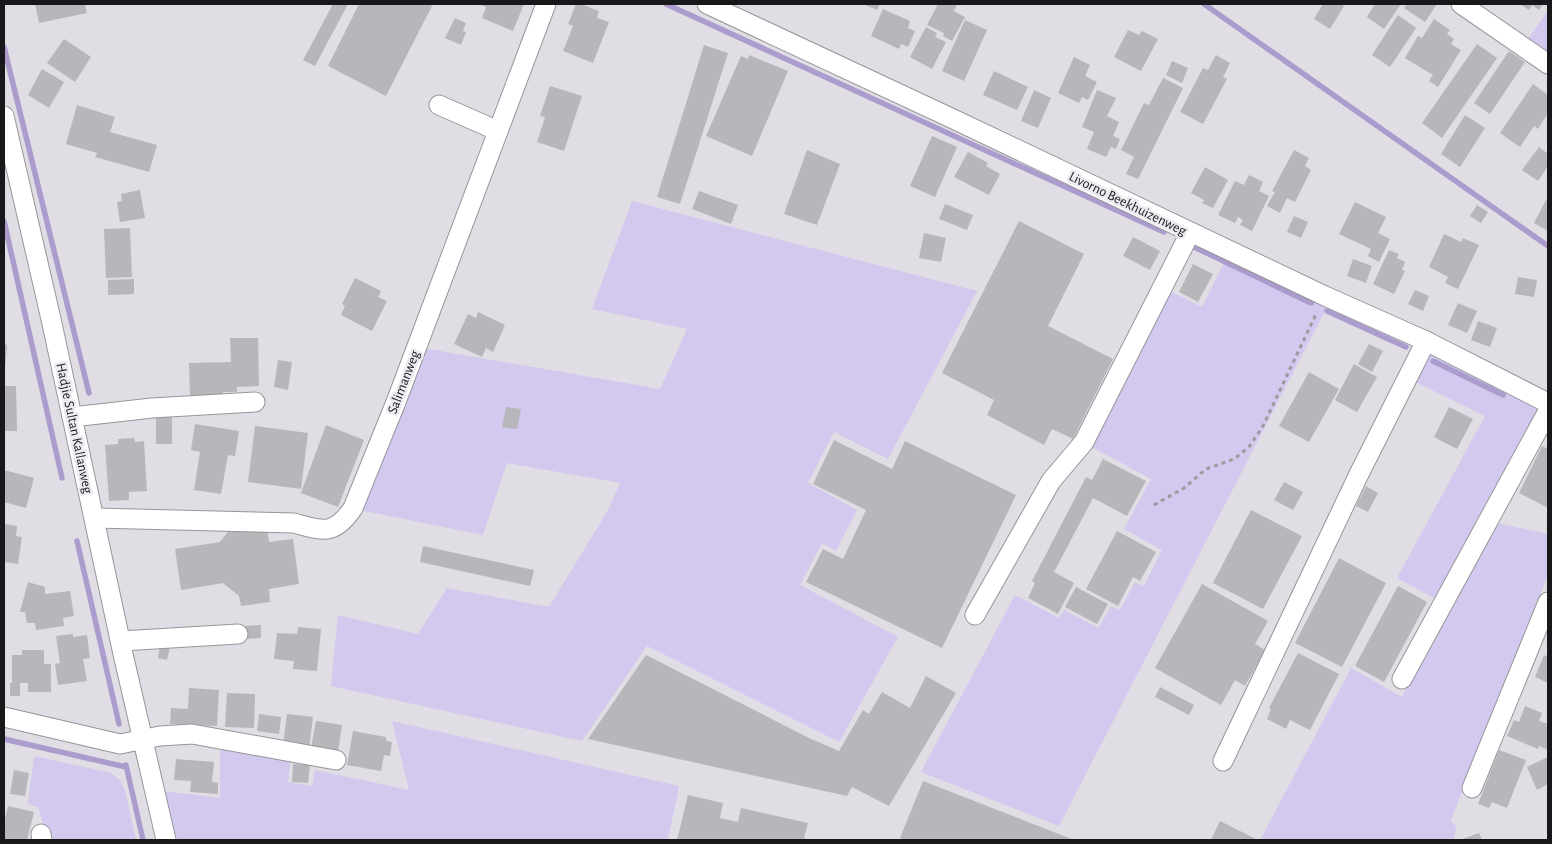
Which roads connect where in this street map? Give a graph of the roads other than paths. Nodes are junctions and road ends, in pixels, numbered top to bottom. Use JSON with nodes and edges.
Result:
{"nodes":[{"id":1,"x":546,"y":4,"type":"edge"},
{"id":2,"x":707,"y":4,"type":"edge"},
{"id":3,"x":1461,"y":4,"type":"edge"},
{"id":4,"x":1548,"y":64,"type":"edge"},
{"id":5,"x":439,"y":104,"type":"dead end"},
{"id":6,"x":4,"y":116,"type":"edge"},
{"id":7,"x":498,"y":131,"type":"junction"},
{"id":8,"x":6,"y":142,"type":"edge"},
{"id":9,"x":1190,"y":232,"type":"junction"},
{"id":10,"x":1426,"y":342,"type":"junction"},
{"id":11,"x":255,"y":402,"type":"dead end"},
{"id":12,"x":1548,"y":403,"type":"edge"},
{"id":13,"x":1548,"y":411,"type":"edge"},
{"id":14,"x":72,"y":417,"type":"junction"},
{"id":15,"x":95,"y":518,"type":"junction"},
{"id":16,"x":1548,"y":602,"type":"edge"},
{"id":17,"x":975,"y":615,"type":"dead end"},
{"id":18,"x":238,"y":634,"type":"dead end"},
{"id":19,"x":120,"y":640,"type":"junction"},
{"id":20,"x":1402,"y":679,"type":"dead end"},
{"id":21,"x":4,"y":717,"type":"edge"},
{"id":22,"x":142,"y":741,"type":"junction"},
{"id":23,"x":336,"y":760,"type":"dead end"},
{"id":24,"x":1224,"y":760,"type":"dead end"},
{"id":25,"x":1472,"y":788,"type":"dead end"},
{"id":26,"x":166,"y":840,"type":"edge"}],
"edges":[{"from":1,"to":7,"type":"street","name":"Salimanweg"},
{"from":2,"to":9,"type":"street","name":"Livorno Beekhuizenweg"},
{"from":3,"to":4,"type":"street"},
{"from":5,"to":7,"type":"street"},
{"from":6,"to":8,"type":"street","name":"Hadjie Sultan Kallanweg"},
{"from":7,"to":15,"type":"street","name":"Salimanweg"},
{"from":8,"to":14,"type":"street","name":"Hadjie Sultan Kallanweg"},
{"from":9,"to":10,"type":"street","name":"Livorno Beekhuizenweg"},
{"from":9,"to":17,"type":"street"},
{"from":10,"to":12,"type":"street","name":"Livorno Beekhuizenweg"},
{"from":10,"to":24,"type":"street"},
{"from":11,"to":14,"type":"street"},
{"from":13,"to":20,"type":"street"},
{"from":14,"to":15,"type":"street","name":"Hadjie Sultan Kallanweg"},
{"from":15,"to":19,"type":"street","name":"Hadjie Sultan Kallanweg"},
{"from":16,"to":25,"type":"street"},
{"from":18,"to":19,"type":"street"},
{"from":19,"to":22,"type":"street","name":"Hadjie Sultan Kallanweg"},
{"from":21,"to":22,"type":"street"},
{"from":22,"to":23,"type":"street"},
{"from":22,"to":26,"type":"street","name":"Hadjie Sultan Kallanweg"}]}
